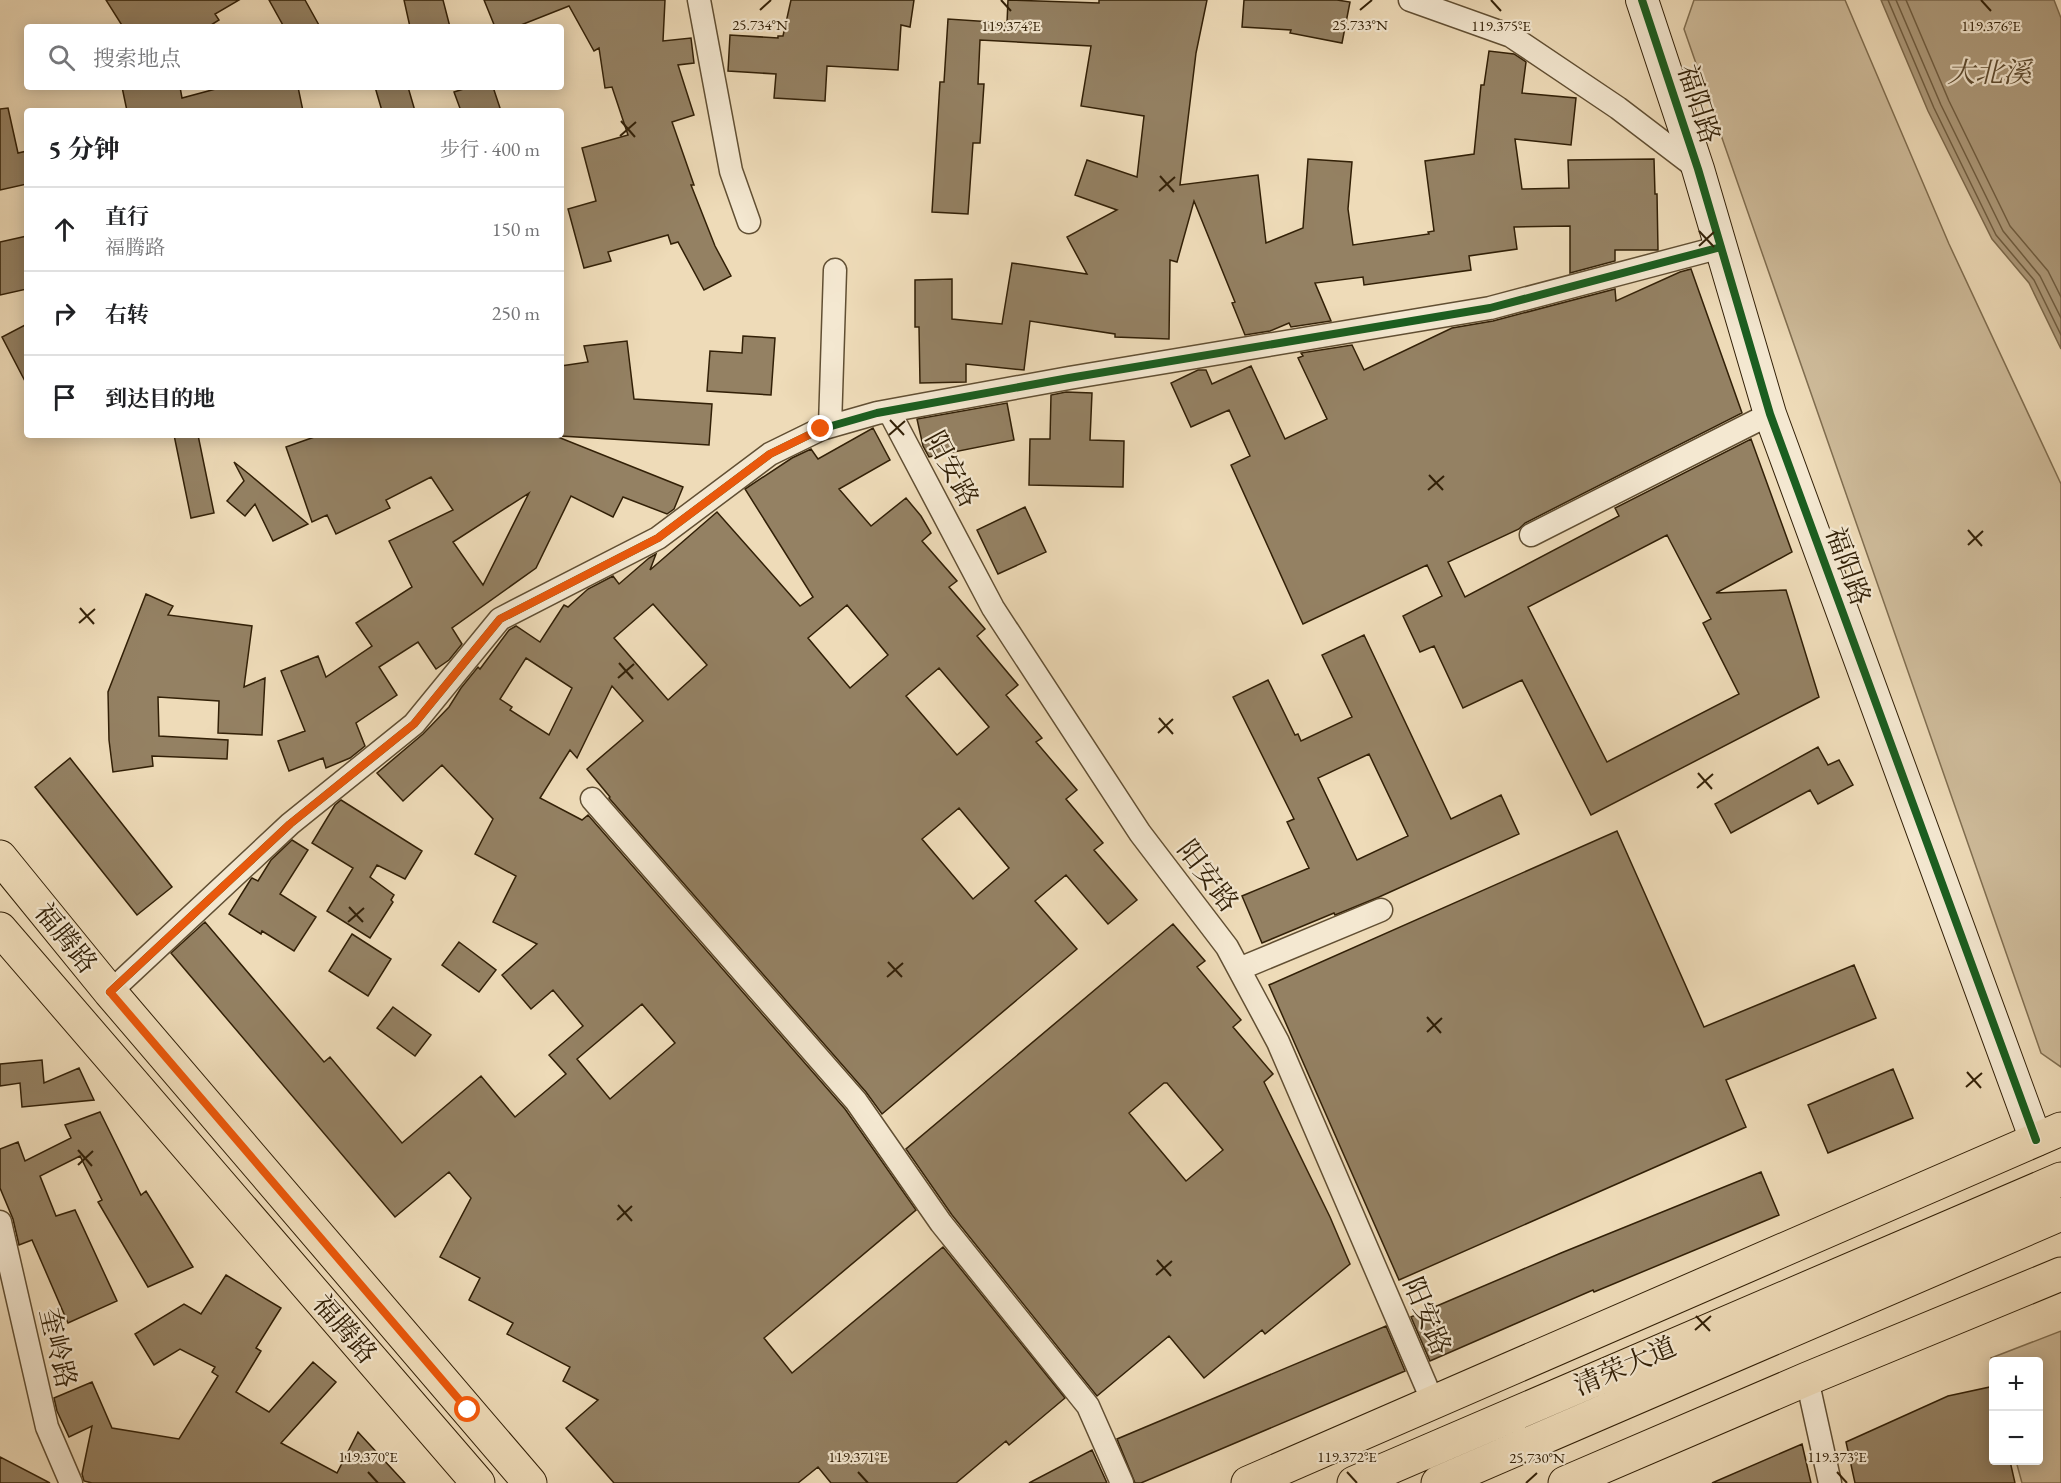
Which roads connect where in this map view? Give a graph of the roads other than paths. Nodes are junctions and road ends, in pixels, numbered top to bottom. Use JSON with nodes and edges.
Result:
{"nodes":[{"id":1,"x":699,"y":0,"type":"edge"},
{"id":2,"x":1410,"y":0,"type":"edge"},
{"id":3,"x":1642,"y":0,"type":"edge"},
{"id":4,"x":1698,"y":169,"type":"junction"},
{"id":5,"x":749,"y":222,"type":"dead end"},
{"id":6,"x":1721,"y":247,"type":"junction"},
{"id":7,"x":835,"y":270,"type":"dead end"},
{"id":8,"x":889,"y":411,"type":"junction"},
{"id":9,"x":1770,"y":414,"type":"junction"},
{"id":10,"x":830,"y":426,"type":"junction"},
{"id":11,"x":1531,"y":535,"type":"dead end"},
{"id":12,"x":592,"y":799,"type":"dead end"},
{"id":13,"x":0,"y":857,"type":"edge"},
{"id":14,"x":1381,"y":910,"type":"dead end"},
{"id":15,"x":0,"y":929,"type":"edge"},
{"id":16,"x":1239,"y":969,"type":"junction"},
{"id":17,"x":110,"y":992,"type":"junction"},
{"id":18,"x":2048,"y":1135,"type":"edge"},
{"id":19,"x":2061,"y":1179,"type":"edge"},
{"id":20,"x":2061,"y":1214,"type":"edge"},
{"id":21,"x":0,"y":1222,"type":"edge"},
{"id":22,"x":2061,"y":1274,"type":"edge"},
{"id":23,"x":1807,"y":1379,"type":"junction"},
{"id":24,"x":1432,"y":1402,"type":"junction"},
{"id":25,"x":71,"y":1483,"type":"edge"},
{"id":26,"x":478,"y":1483,"type":"edge"},
{"id":27,"x":530,"y":1483,"type":"edge"},
{"id":28,"x":1122,"y":1483,"type":"edge"},
{"id":29,"x":1248,"y":1483,"type":"edge"},
{"id":30,"x":1354,"y":1483,"type":"edge"},
{"id":31,"x":1438,"y":1483,"type":"edge"},
{"id":32,"x":1565,"y":1483,"type":"edge"},
{"id":33,"x":1830,"y":1483,"type":"edge"}],
"edges":[{"from":1,"to":5,"type":"street"},
{"from":2,"to":4,"type":"street"},
{"from":3,"to":4,"type":"street","name":"福阳路"},
{"from":4,"to":6,"type":"street","name":"福阳路"},
{"from":6,"to":8,"type":"street"},
{"from":6,"to":9,"type":"street","name":"福阳路"},
{"from":7,"to":10,"type":"street"},
{"from":8,"to":10,"type":"street"},
{"from":8,"to":16,"type":"street","name":"阳安路"},
{"from":9,"to":11,"type":"street"},
{"from":9,"to":18,"type":"street","name":"福阳路"},
{"from":10,"to":17,"type":"street"},
{"from":12,"to":28,"type":"street"},
{"from":13,"to":17,"type":"main road","name":"福腾路"},
{"from":14,"to":16,"type":"street"},
{"from":15,"to":26,"type":"main road","name":"福腾路"},
{"from":16,"to":24,"type":"street","name":"阳安路"},
{"from":17,"to":27,"type":"main road","name":"福腾路"},
{"from":18,"to":24,"type":"main road"},
{"from":19,"to":30,"type":"main road","name":"清荣大道"},
{"from":20,"to":31,"type":"main road","name":"清荣大道"},
{"from":21,"to":25,"type":"street","name":"奎岭路"},
{"from":22,"to":23,"type":"main road"},
{"from":23,"to":32,"type":"main road"},
{"from":23,"to":33,"type":"street"},
{"from":24,"to":29,"type":"main road"}]}
